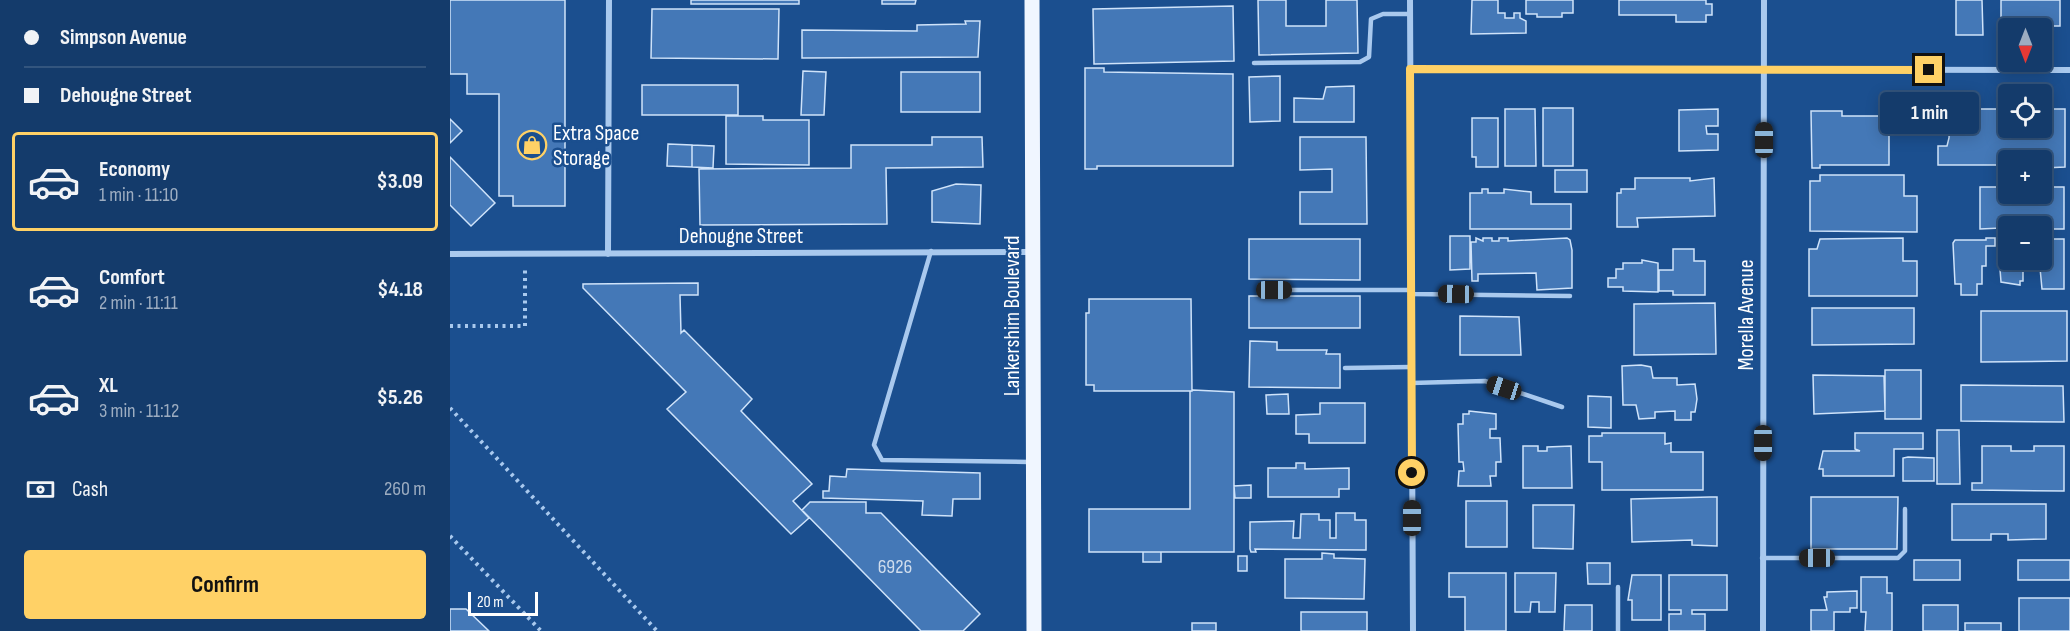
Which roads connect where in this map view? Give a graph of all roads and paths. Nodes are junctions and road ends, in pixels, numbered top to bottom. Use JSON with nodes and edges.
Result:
{"nodes":[{"id":1,"x":609,"y":0,"type":"edge"},
{"id":2,"x":1032,"y":0,"type":"edge"},
{"id":3,"x":1410,"y":0,"type":"edge"},
{"id":4,"x":1764,"y":0,"type":"edge"},
{"id":5,"x":1410,"y":14,"type":"junction"},
{"id":6,"x":1254,"y":63,"type":"dead end"},
{"id":7,"x":1410,"y":69,"type":"junction"},
{"id":8,"x":1764,"y":69,"type":"junction"},
{"id":9,"x":2070,"y":70,"type":"edge"},
{"id":10,"x":931,"y":252,"type":"junction"},
{"id":11,"x":1033,"y":252,"type":"junction"},
{"id":12,"x":450,"y":254,"type":"edge"},
{"id":13,"x":525,"y":254,"type":"junction"},
{"id":14,"x":608,"y":254,"type":"junction"},
{"id":15,"x":1274,"y":290,"type":"dead end"},
{"id":16,"x":1411,"y":292,"type":"junction"},
{"id":17,"x":1570,"y":296,"type":"dead end"},
{"id":18,"x":450,"y":326,"type":"edge"},
{"id":19,"x":1411,"y":367,"type":"junction"},
{"id":20,"x":1345,"y":368,"type":"dead end"},
{"id":21,"x":1411,"y":383,"type":"junction"},
{"id":22,"x":1562,"y":407,"type":"dead end"},
{"id":23,"x":450,"y":408,"type":"edge"},
{"id":24,"x":1035,"y":462,"type":"junction"},
{"id":25,"x":1905,"y":509,"type":"dead end"},
{"id":26,"x":450,"y":536,"type":"edge"},
{"id":27,"x":1762,"y":558,"type":"junction"},
{"id":28,"x":1618,"y":587,"type":"dead end"},
{"id":29,"x":541,"y":631,"type":"edge"},
{"id":30,"x":657,"y":631,"type":"edge"},
{"id":31,"x":1034,"y":631,"type":"edge"},
{"id":32,"x":1413,"y":631,"type":"edge"},
{"id":33,"x":1618,"y":631,"type":"edge"},
{"id":34,"x":1763,"y":631,"type":"edge"}],
"edges":[{"from":1,"to":14,"type":"street"},
{"from":2,"to":11,"type":"main road","name":"Lankershim Boulevard"},
{"from":3,"to":5,"type":"street"},
{"from":4,"to":8,"type":"street","name":"Morella Avenue"},
{"from":5,"to":6,"type":"lane"},
{"from":5,"to":7,"type":"street"},
{"from":7,"to":8,"type":"street"},
{"from":7,"to":16,"type":"street"},
{"from":8,"to":9,"type":"street"},
{"from":8,"to":27,"type":"street","name":"Morella Avenue"},
{"from":10,"to":11,"type":"street","name":"Dehougne Street"},
{"from":10,"to":14,"type":"street","name":"Dehougne Street"},
{"from":10,"to":24,"type":"lane"},
{"from":11,"to":24,"type":"main road","name":"Lankershim Boulevard"},
{"from":12,"to":13,"type":"street","name":"Dehougne Street"},
{"from":13,"to":14,"type":"street","name":"Dehougne Street"},
{"from":13,"to":18,"type":"path"},
{"from":15,"to":16,"type":"lane"},
{"from":16,"to":17,"type":"lane"},
{"from":16,"to":19,"type":"street"},
{"from":19,"to":20,"type":"lane"},
{"from":19,"to":21,"type":"street"},
{"from":21,"to":22,"type":"lane"},
{"from":21,"to":32,"type":"street"},
{"from":23,"to":30,"type":"path"},
{"from":24,"to":31,"type":"main road","name":"Lankershim Boulevard"},
{"from":25,"to":27,"type":"lane"},
{"from":26,"to":29,"type":"path"},
{"from":27,"to":34,"type":"street","name":"Morella Avenue"},
{"from":28,"to":33,"type":"lane"}]}
